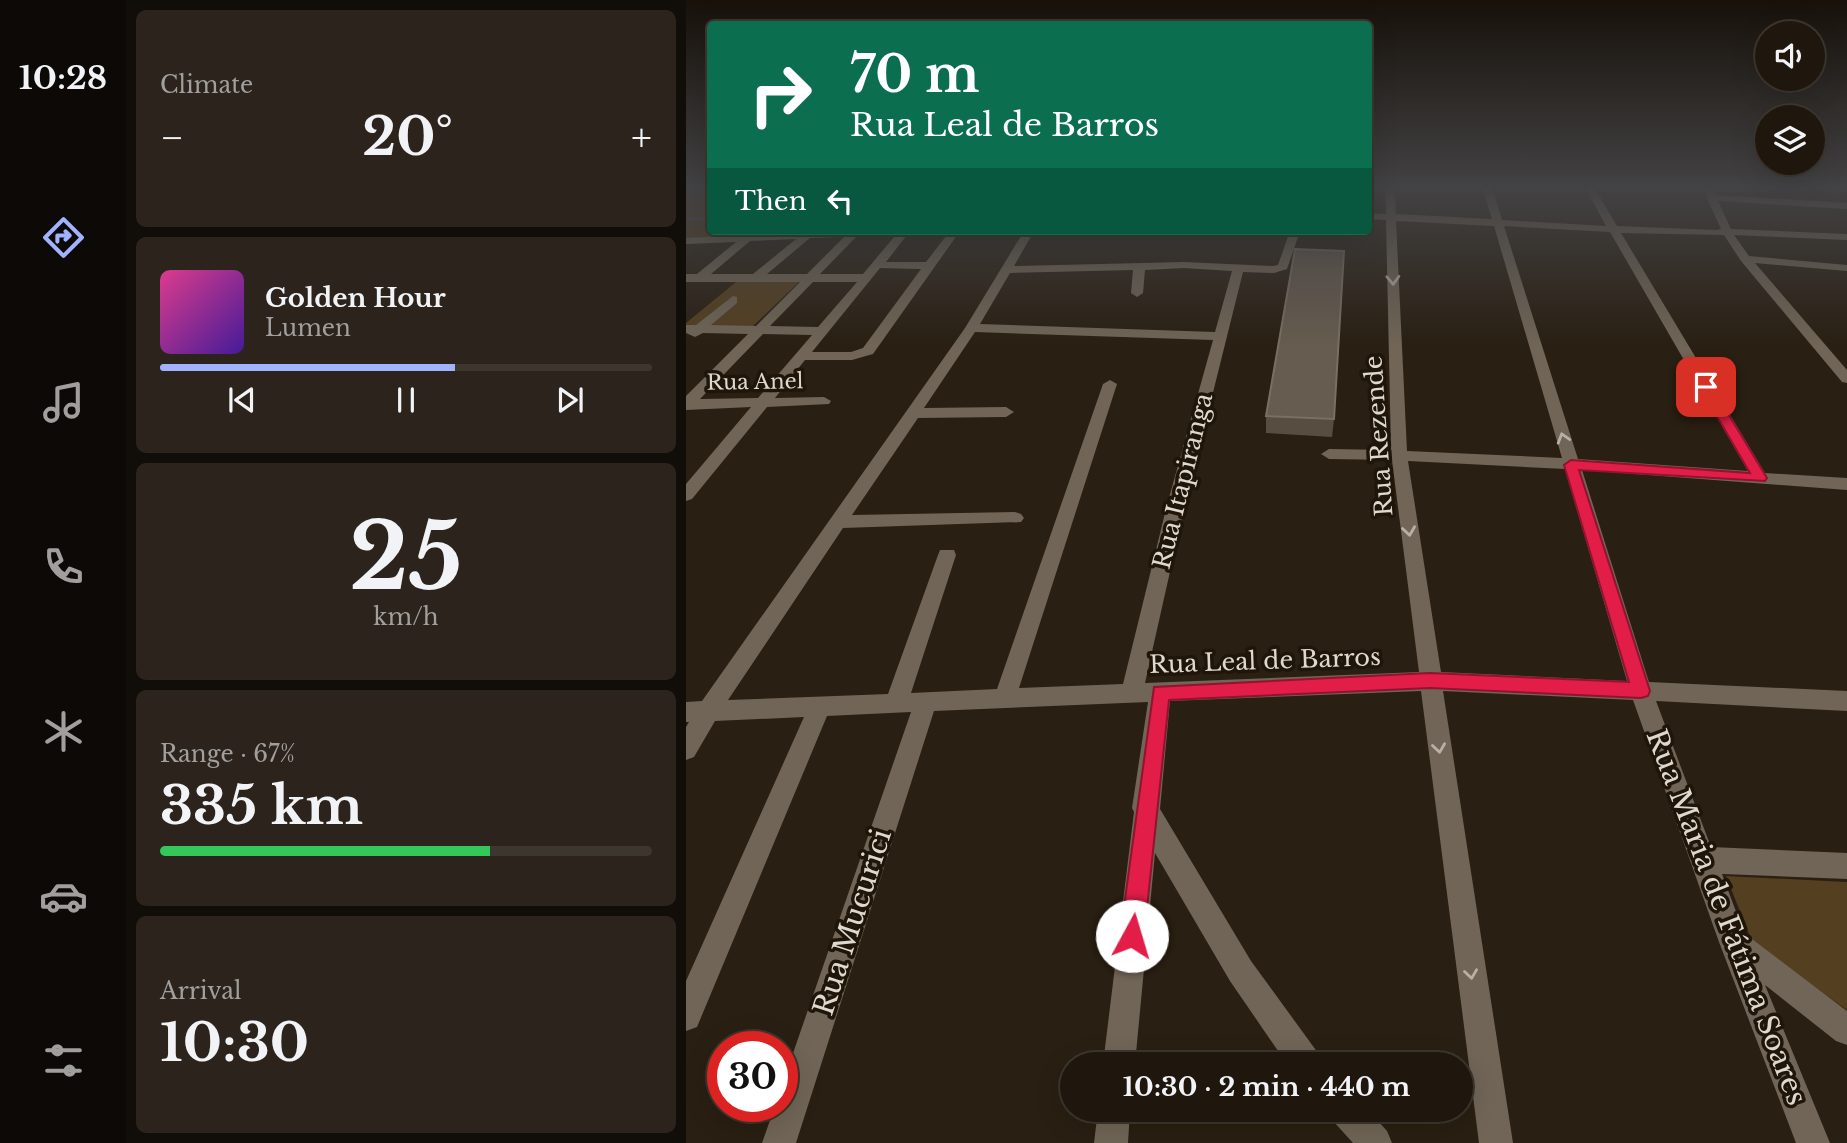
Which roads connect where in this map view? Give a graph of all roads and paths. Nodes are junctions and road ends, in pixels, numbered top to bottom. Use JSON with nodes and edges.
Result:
{"nodes":[{"id":1,"x":745,"y":240,"type":"edge"},
{"id":2,"x":801,"y":240,"type":"edge"},
{"id":3,"x":847,"y":240,"type":"edge"},
{"id":4,"x":897,"y":240,"type":"edge"},
{"id":5,"x":948,"y":240,"type":"edge"},
{"id":6,"x":1023,"y":240,"type":"edge"},
{"id":7,"x":1292,"y":240,"type":"edge"},
{"id":8,"x":1392,"y":240,"type":"edge"},
{"id":9,"x":1503,"y":240,"type":"edge"},
{"id":10,"x":1619,"y":240,"type":"edge"},
{"id":11,"x":1733,"y":240,"type":"edge"},
{"id":12,"x":1745,"y":259,"type":"junction"},
{"id":13,"x":877,"y":265,"type":"junction"},
{"id":14,"x":929,"y":266,"type":"junction"},
{"id":15,"x":1139,"y":266,"type":"junction"},
{"id":16,"x":1847,"y":268,"type":"edge"},
{"id":17,"x":1238,"y":269,"type":"junction"},
{"id":18,"x":1005,"y":270,"type":"junction"},
{"id":19,"x":757,"y":277,"type":"junction"},
{"id":20,"x":812,"y":277,"type":"junction"},
{"id":21,"x":686,"y":278,"type":"edge"},
{"id":22,"x":700,"y":278,"type":"junction"},
{"id":23,"x":867,"y":278,"type":"junction"},
{"id":24,"x":1137,"y":293,"type":"dead end"},
{"id":25,"x":733,"y":300,"type":"dead end"},
{"id":26,"x":971,"y":328,"type":"junction"},
{"id":27,"x":692,"y":329,"type":"edge"},
{"id":28,"x":757,"y":330,"type":"junction"},
{"id":29,"x":822,"y":331,"type":"junction"},
{"id":30,"x":1220,"y":336,"type":"junction"},
{"id":31,"x":686,"y":341,"type":"edge"},
{"id":32,"x":803,"y":356,"type":"junction"},
{"id":33,"x":1847,"y":379,"type":"edge"},
{"id":34,"x":1110,"y":384,"type":"dead end"},
{"id":35,"x":824,"y":401,"type":"dead end"},
{"id":36,"x":764,"y":403,"type":"junction"},
{"id":37,"x":686,"y":404,"type":"edge"},
{"id":38,"x":912,"y":412,"type":"junction"},
{"id":39,"x":1006,"y":412,"type":"dead end"},
{"id":40,"x":1329,"y":454,"type":"dead end"},
{"id":41,"x":1399,"y":455,"type":"junction"},
{"id":42,"x":1571,"y":465,"type":"junction"},
{"id":43,"x":1760,"y":478,"type":"junction"},
{"id":44,"x":1847,"y":484,"type":"edge"},
{"id":45,"x":686,"y":495,"type":"edge"},
{"id":46,"x":1014,"y":518,"type":"dead end"},
{"id":47,"x":838,"y":522,"type":"junction"},
{"id":48,"x":947,"y":555,"type":"dead end"},
{"id":49,"x":1430,"y":681,"type":"junction"},
{"id":50,"x":1641,"y":691,"type":"junction"},
{"id":51,"x":1160,"y":692,"type":"junction"},
{"id":52,"x":1132,"y":693,"type":"junction"},
{"id":53,"x":1005,"y":698,"type":"junction"},
{"id":54,"x":1847,"y":701,"type":"edge"},
{"id":55,"x":926,"y":702,"type":"junction"},
{"id":56,"x":897,"y":703,"type":"junction"},
{"id":57,"x":820,"y":706,"type":"junction"},
{"id":58,"x":697,"y":711,"type":"edge"},
{"id":59,"x":686,"y":749,"type":"edge"},
{"id":60,"x":1146,"y":807,"type":"junction"},
{"id":61,"x":1702,"y":860,"type":"junction"},
{"id":62,"x":1847,"y":866,"type":"edge"},
{"id":63,"x":1733,"y":942,"type":"junction"},
{"id":64,"x":686,"y":1016,"type":"edge"},
{"id":65,"x":1847,"y":1030,"type":"edge"},
{"id":66,"x":1120,"y":1052,"type":"edge"},
{"id":67,"x":1298,"y":1052,"type":"edge"},
{"id":68,"x":1113,"y":1122,"type":"edge"},
{"id":69,"x":1357,"y":1122,"type":"edge"},
{"id":70,"x":779,"y":1143,"type":"edge"},
{"id":71,"x":1111,"y":1143,"type":"edge"},
{"id":72,"x":1376,"y":1143,"type":"edge"},
{"id":73,"x":1496,"y":1143,"type":"edge"},
{"id":74,"x":1813,"y":1143,"type":"edge"}],
"edges":[{"from":1,"to":22,"type":"street"},
{"from":2,"to":19,"type":"street"},
{"from":3,"to":20,"type":"street"},
{"from":4,"to":13,"type":"street"},
{"from":5,"to":14,"type":"street"},
{"from":6,"to":18,"type":"street"},
{"from":7,"to":17,"type":"street"},
{"from":8,"to":41,"type":"street","name":"Rua Rezende","one_way":true},
{"from":42,"to":9,"type":"street","one_way":true},
{"from":10,"to":43,"type":"street"},
{"from":11,"to":12,"type":"street"},
{"from":12,"to":16,"type":"street"},
{"from":12,"to":33,"type":"street"},
{"from":13,"to":14,"type":"street"},
{"from":13,"to":23,"type":"street"},
{"from":14,"to":32,"type":"street"},
{"from":15,"to":17,"type":"street"},
{"from":15,"to":18,"type":"street"},
{"from":15,"to":24,"type":"street"},
{"from":17,"to":30,"type":"street","name":"Rua Itapiranga"},
{"from":18,"to":26,"type":"street"},
{"from":19,"to":20,"type":"street"},
{"from":19,"to":22,"type":"street"},
{"from":20,"to":23,"type":"street"},
{"from":20,"to":28,"type":"street"},
{"from":21,"to":22,"type":"street"},
{"from":23,"to":29,"type":"street"},
{"from":25,"to":27,"type":"street"},
{"from":26,"to":30,"type":"street"},
{"from":26,"to":38,"type":"street"},
{"from":27,"to":28,"type":"street"},
{"from":27,"to":31,"type":"street"},
{"from":28,"to":29,"type":"street"},
{"from":28,"to":37,"type":"street"},
{"from":29,"to":32,"type":"street"},
{"from":30,"to":52,"type":"street","name":"Rua Itapiranga"},
{"from":32,"to":36,"type":"street"},
{"from":34,"to":53,"type":"street"},
{"from":35,"to":36,"type":"street","name":"Rua Anel"},
{"from":36,"to":37,"type":"street","name":"Rua Anel"},
{"from":36,"to":45,"type":"street"},
{"from":38,"to":39,"type":"street"},
{"from":38,"to":47,"type":"street"},
{"from":40,"to":41,"type":"street"},
{"from":41,"to":42,"type":"street"},
{"from":41,"to":49,"type":"street","name":"Rua Rezende","one_way":true},
{"from":42,"to":43,"type":"street"},
{"from":42,"to":50,"type":"street"},
{"from":43,"to":44,"type":"street"},
{"from":46,"to":47,"type":"street"},
{"from":47,"to":58,"type":"street"},
{"from":48,"to":56,"type":"street"},
{"from":49,"to":50,"type":"street","name":"Rua Leal de Barros"},
{"from":49,"to":51,"type":"street","name":"Rua Leal de Barros"},
{"from":49,"to":73,"type":"street","name":"Rua Rezende","one_way":true},
{"from":50,"to":54,"type":"street","name":"Rua Leal de Barros"},
{"from":50,"to":61,"type":"street","name":"Rua Maria de Fátima Soares"},
{"from":51,"to":52,"type":"street","name":"Rua Leal de Barros"},
{"from":51,"to":60,"type":"street"},
{"from":52,"to":53,"type":"street","name":"Rua Leal de Barros"},
{"from":53,"to":55,"type":"street","name":"Rua Leal de Barros"},
{"from":55,"to":56,"type":"street","name":"Rua Leal de Barros"},
{"from":55,"to":70,"type":"street","name":"Rua Mucurici"},
{"from":56,"to":57,"type":"street","name":"Rua Leal de Barros"},
{"from":57,"to":58,"type":"street","name":"Rua Leal de Barros"},
{"from":57,"to":64,"type":"street"},
{"from":58,"to":59,"type":"street"},
{"from":60,"to":66,"type":"street"},
{"from":60,"to":67,"type":"street"},
{"from":61,"to":62,"type":"street"},
{"from":61,"to":63,"type":"street","name":"Rua Maria de Fátima Soares"},
{"from":63,"to":65,"type":"street"},
{"from":63,"to":74,"type":"street","name":"Rua Maria de Fátima Soares"},
{"from":68,"to":71,"type":"street"},
{"from":69,"to":72,"type":"street"}]}
